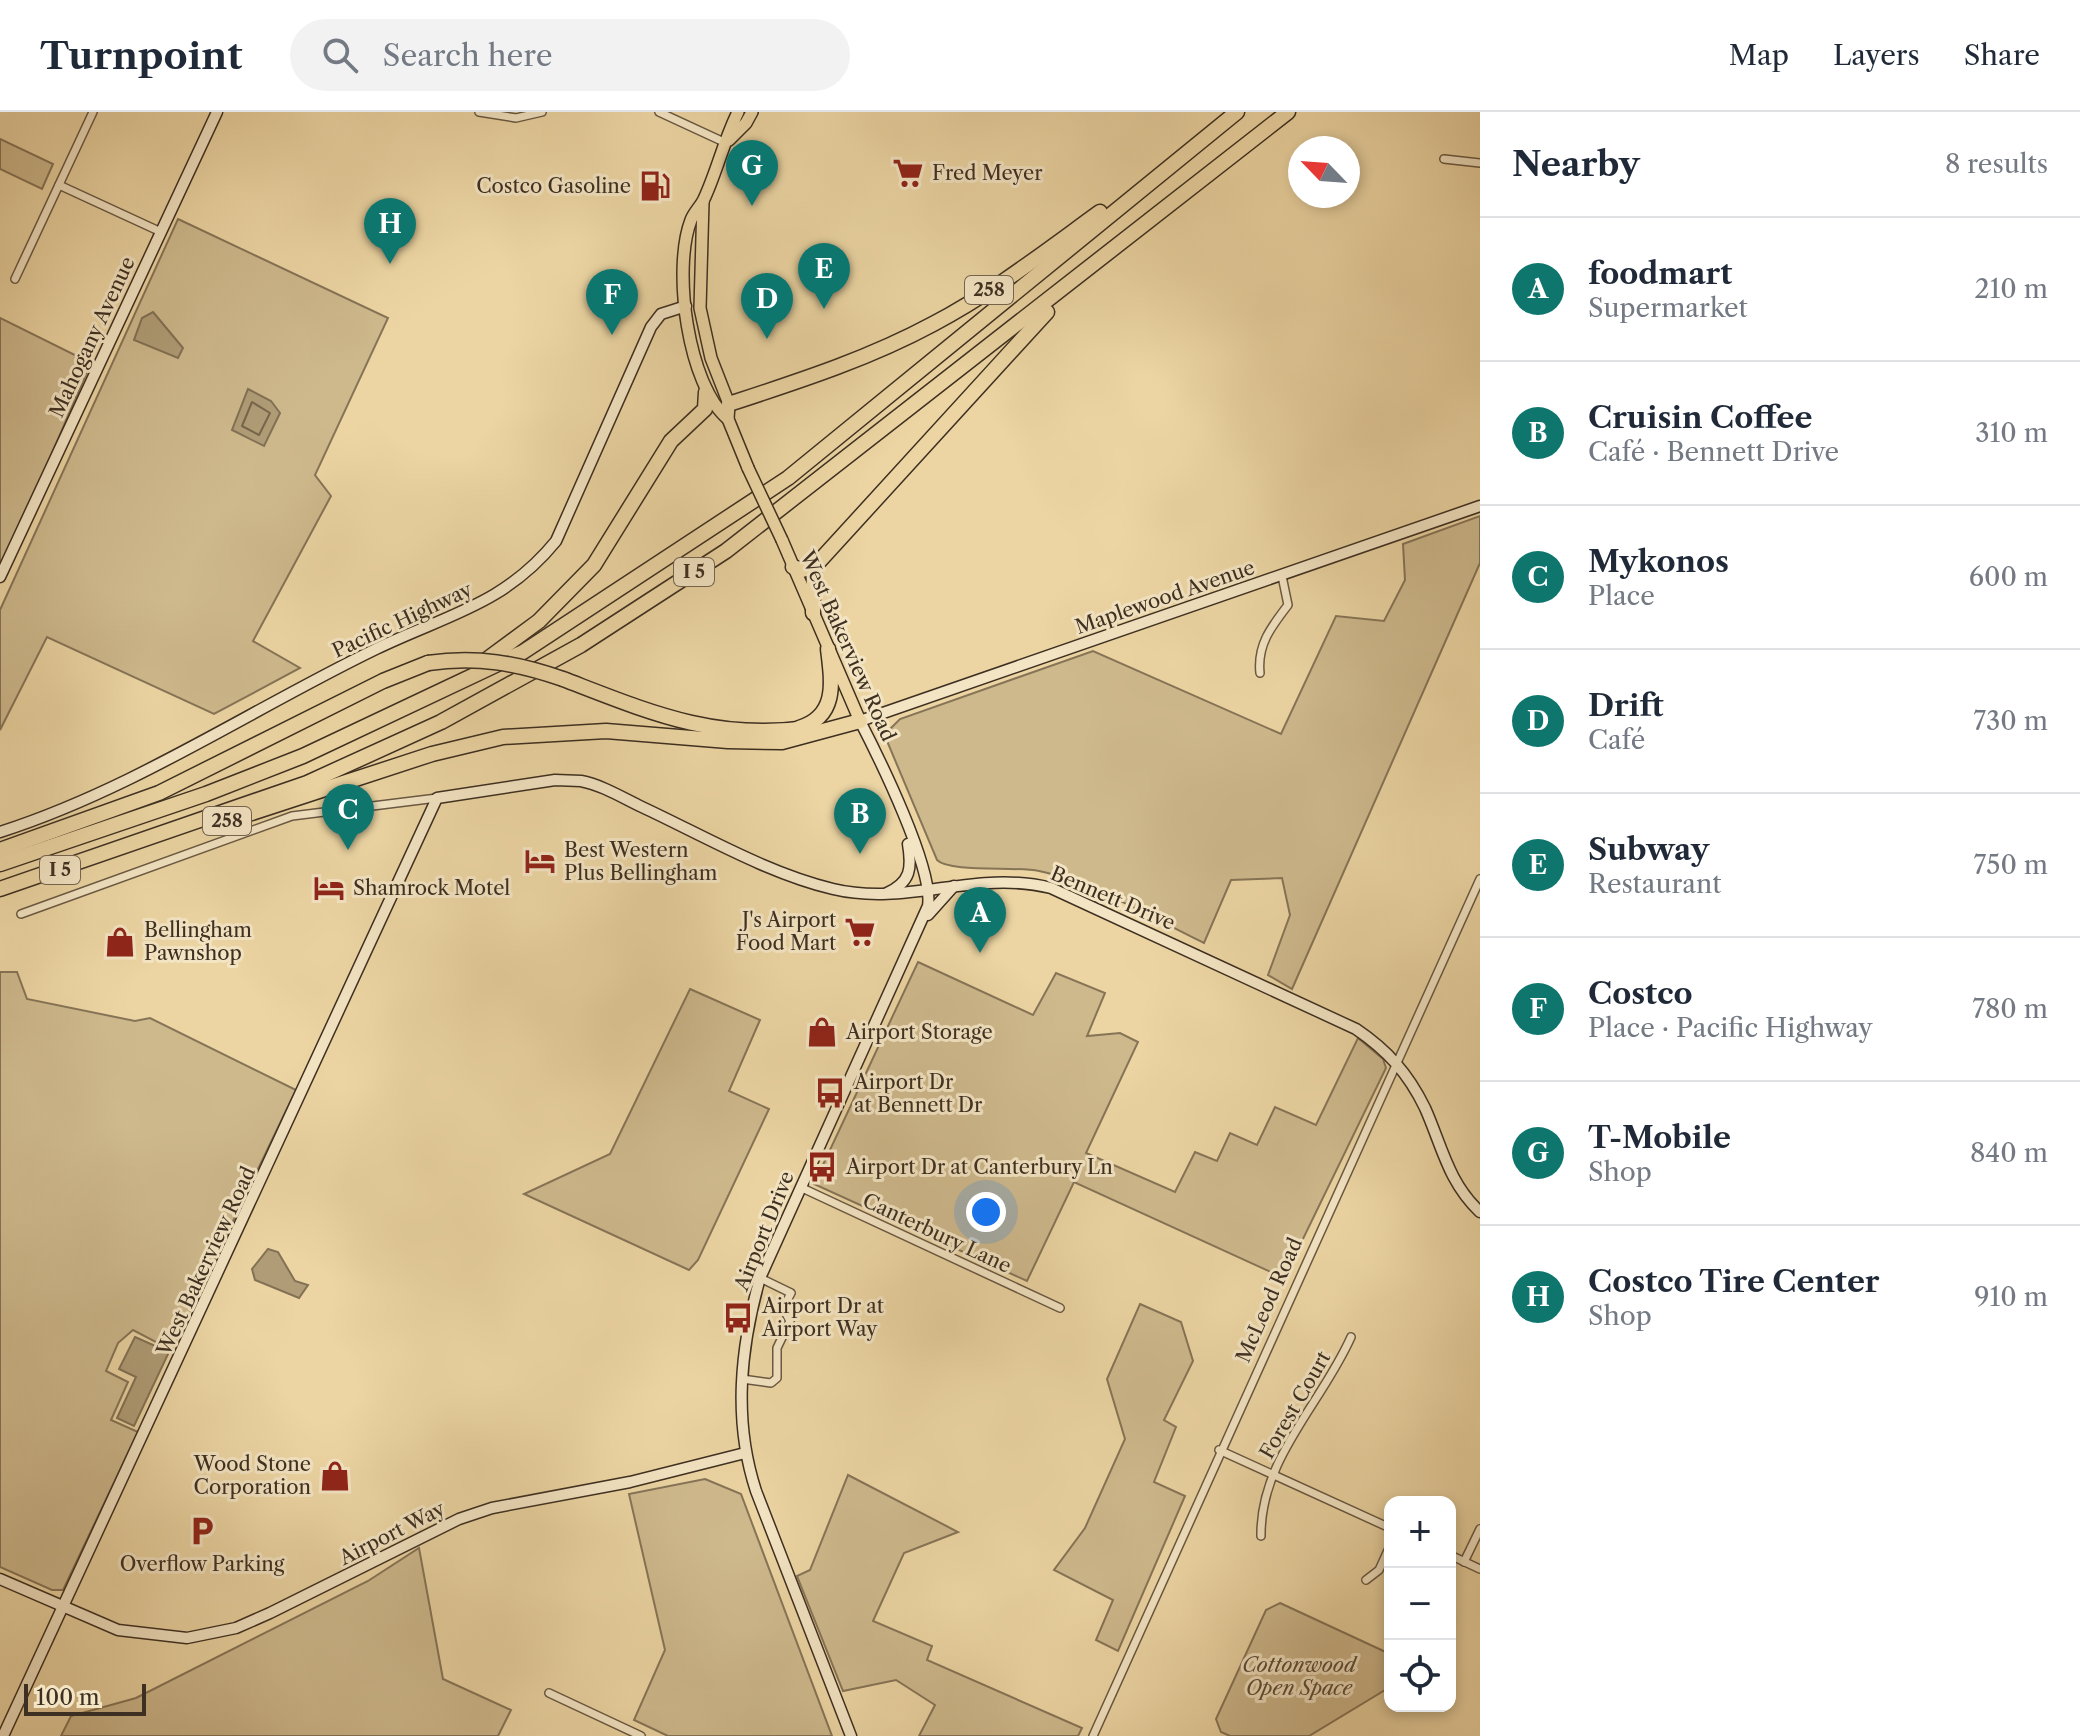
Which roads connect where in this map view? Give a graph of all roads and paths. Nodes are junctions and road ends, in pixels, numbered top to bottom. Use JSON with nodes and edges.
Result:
{"nodes":[{"id":1,"x":93,"y":112,"type":"edge"},
{"id":2,"x":217,"y":112,"type":"edge"},
{"id":3,"x":479,"y":112,"type":"edge"},
{"id":4,"x":527,"y":112,"type":"edge"},
{"id":5,"x":542,"y":112,"type":"edge"},
{"id":6,"x":659,"y":112,"type":"edge"},
{"id":7,"x":738,"y":112,"type":"edge"},
{"id":8,"x":752,"y":112,"type":"edge"},
{"id":9,"x":1237,"y":112,"type":"edge"},
{"id":10,"x":1288,"y":112,"type":"edge"},
{"id":11,"x":516,"y":118,"type":"junction"},
{"id":12,"x":726,"y":143,"type":"junction"},
{"id":13,"x":1198,"y":143,"type":"junction"},
{"id":14,"x":1444,"y":159,"type":"dead end"},
{"id":15,"x":1480,"y":163,"type":"edge"},
{"id":16,"x":1203,"y":181,"type":"junction"},
{"id":17,"x":59,"y":185,"type":"junction"},
{"id":18,"x":703,"y":202,"type":"junction"},
{"id":19,"x":161,"y":232,"type":"junction"},
{"id":20,"x":15,"y":279,"type":"dead end"},
{"id":21,"x":686,"y":306,"type":"junction"},
{"id":22,"x":706,"y":392,"type":"junction"},
{"id":23,"x":729,"y":412,"type":"junction"},
{"id":24,"x":1480,"y":506,"type":"edge"},
{"id":25,"x":793,"y":567,"type":"junction"},
{"id":26,"x":814,"y":567,"type":"junction"},
{"id":27,"x":1282,"y":576,"type":"junction"},
{"id":28,"x":0,"y":577,"type":"edge"},
{"id":29,"x":813,"y":613,"type":"junction"},
{"id":30,"x":828,"y":649,"type":"junction"},
{"id":31,"x":1260,"y":673,"type":"dead end"},
{"id":32,"x":410,"y":709,"type":"junction"},
{"id":33,"x":860,"y":721,"type":"junction"},
{"id":34,"x":790,"y":730,"type":"junction"},
{"id":35,"x":437,"y":798,"type":"junction"},
{"id":36,"x":902,"y":815,"type":"junction"},
{"id":37,"x":0,"y":832,"type":"edge"},
{"id":38,"x":0,"y":850,"type":"edge"},
{"id":39,"x":119,"y":850,"type":"junction"},
{"id":40,"x":0,"y":864,"type":"edge"},
{"id":41,"x":1480,"y":879,"type":"edge"},
{"id":42,"x":960,"y":884,"type":"junction"},
{"id":43,"x":0,"y":889,"type":"edge"},
{"id":44,"x":929,"y":889,"type":"junction"},
{"id":45,"x":880,"y":895,"type":"junction"},
{"id":46,"x":21,"y":914,"type":"dead end"},
{"id":47,"x":920,"y":927,"type":"junction"},
{"id":48,"x":1397,"y":1064,"type":"junction"},
{"id":49,"x":800,"y":1187,"type":"junction"},
{"id":50,"x":1480,"y":1212,"type":"edge"},
{"id":51,"x":760,"y":1278,"type":"junction"},
{"id":52,"x":1060,"y":1308,"type":"dead end"},
{"id":53,"x":1351,"y":1337,"type":"dead end"},
{"id":54,"x":742,"y":1379,"type":"junction"},
{"id":55,"x":1219,"y":1450,"type":"junction"},
{"id":56,"x":745,"y":1453,"type":"junction"},
{"id":57,"x":1273,"y":1475,"type":"junction"},
{"id":58,"x":1384,"y":1525,"type":"edge"},
{"id":59,"x":1480,"y":1529,"type":"edge"},
{"id":60,"x":1261,"y":1536,"type":"dead end"},
{"id":61,"x":1456,"y":1558,"type":"edge"},
{"id":62,"x":1384,"y":1559,"type":"edge"},
{"id":63,"x":1464,"y":1562,"type":"junction"},
{"id":64,"x":1480,"y":1569,"type":"edge"},
{"id":65,"x":0,"y":1579,"type":"edge"},
{"id":66,"x":1366,"y":1580,"type":"dead end"},
{"id":67,"x":64,"y":1608,"type":"junction"},
{"id":68,"x":549,"y":1693,"type":"dead end"},
{"id":69,"x":3,"y":1736,"type":"edge"},
{"id":70,"x":641,"y":1736,"type":"edge"},
{"id":71,"x":851,"y":1736,"type":"edge"},
{"id":72,"x":1093,"y":1736,"type":"edge"}],
"edges":[{"from":1,"to":17,"type":"street"},
{"from":2,"to":19,"type":"street","name":"Mahogany Avenue"},
{"from":3,"to":11,"type":"street"},
{"from":4,"to":11,"type":"street"},
{"from":5,"to":11,"type":"street"},
{"from":6,"to":12,"type":"street"},
{"from":7,"to":12,"type":"main road","name":"West Bakerview Road"},
{"from":8,"to":12,"type":"main road","name":"West Bakerview Road"},
{"from":9,"to":13,"type":"highway","number":"I 5"},
{"from":10,"to":16,"type":"highway","number":"I 5"},
{"from":12,"to":18,"type":"main road","name":"West Bakerview Road"},
{"from":13,"to":23,"type":"highway","number":"258"},
{"from":13,"to":32,"type":"highway","number":"I 5"},
{"from":14,"to":15,"type":"street"},
{"from":16,"to":26,"type":"highway"},
{"from":16,"to":39,"type":"highway","number":"I 5"},
{"from":17,"to":19,"type":"street"},
{"from":17,"to":20,"type":"street"},
{"from":18,"to":21,"type":"main road","name":"West Bakerview Road"},
{"from":18,"to":23,"type":"main road","name":"West Bakerview Road"},
{"from":19,"to":28,"type":"street","name":"Mahogany Avenue"},
{"from":21,"to":22,"type":"main road","name":"West Bakerview Road"},
{"from":21,"to":37,"type":"street","name":"Pacific Highway"},
{"from":22,"to":23,"type":"main road","name":"West Bakerview Road"},
{"from":22,"to":32,"type":"highway"},
{"from":23,"to":25,"type":"main road","name":"West Bakerview Road","bridge":true},
{"from":24,"to":27,"type":"street","name":"Maplewood Avenue"},
{"from":25,"to":26,"type":"highway"},
{"from":25,"to":29,"type":"main road","name":"West Bakerview Road"},
{"from":26,"to":29,"type":"highway"},
{"from":27,"to":31,"type":"street"},
{"from":27,"to":33,"type":"street","name":"Maplewood Avenue"},
{"from":29,"to":30,"type":"main road","name":"West Bakerview Road"},
{"from":30,"to":33,"type":"main road","name":"West Bakerview Road"},
{"from":30,"to":34,"type":"highway"},
{"from":32,"to":40,"type":"highway","number":"I 5"},
{"from":33,"to":34,"type":"highway"},
{"from":33,"to":36,"type":"street","name":"West Bakerview Road"},
{"from":33,"to":39,"type":"highway","number":"258"},
{"from":34,"to":38,"type":"highway","bridge":true},
{"from":35,"to":45,"type":"street","name":"Bennett Drive"},
{"from":35,"to":46,"type":"street"},
{"from":35,"to":67,"type":"street","name":"West Bakerview Road"},
{"from":36,"to":44,"type":"street","name":"West Bakerview Road"},
{"from":36,"to":45,"type":"street"},
{"from":39,"to":43,"type":"highway","number":"I 5"},
{"from":41,"to":48,"type":"street","name":"McLeod Road"},
{"from":42,"to":44,"type":"street","name":"Bennett Drive"},
{"from":42,"to":47,"type":"street"},
{"from":42,"to":48,"type":"street","name":"Bennett Drive"},
{"from":44,"to":45,"type":"street","name":"Bennett Drive"},
{"from":44,"to":47,"type":"street","name":"Airport Drive"},
{"from":47,"to":49,"type":"street","name":"Airport Drive"},
{"from":48,"to":50,"type":"street","name":"Bennett Drive"},
{"from":48,"to":55,"type":"street","name":"McLeod Road"},
{"from":49,"to":51,"type":"street","name":"Airport Drive"},
{"from":49,"to":52,"type":"street","name":"Canterbury Lane"},
{"from":51,"to":54,"type":"street","name":"Airport Drive"},
{"from":51,"to":54,"type":"street"},
{"from":53,"to":57,"type":"street","name":"Forest Court"},
{"from":54,"to":56,"type":"street","name":"Airport Drive"},
{"from":55,"to":57,"type":"street"},
{"from":55,"to":72,"type":"street","name":"McLeod Road"},
{"from":56,"to":67,"type":"street","name":"Airport Way"},
{"from":56,"to":71,"type":"street","name":"Airport Drive"},
{"from":57,"to":58,"type":"street"},
{"from":57,"to":60,"type":"street","name":"Forest Court"},
{"from":59,"to":63,"type":"street"},
{"from":61,"to":63,"type":"street"},
{"from":62,"to":66,"type":"street"},
{"from":63,"to":64,"type":"street"},
{"from":65,"to":67,"type":"street","name":"Airport Way"},
{"from":67,"to":69,"type":"street","name":"West Bakerview Road"},
{"from":68,"to":70,"type":"street"}]}
